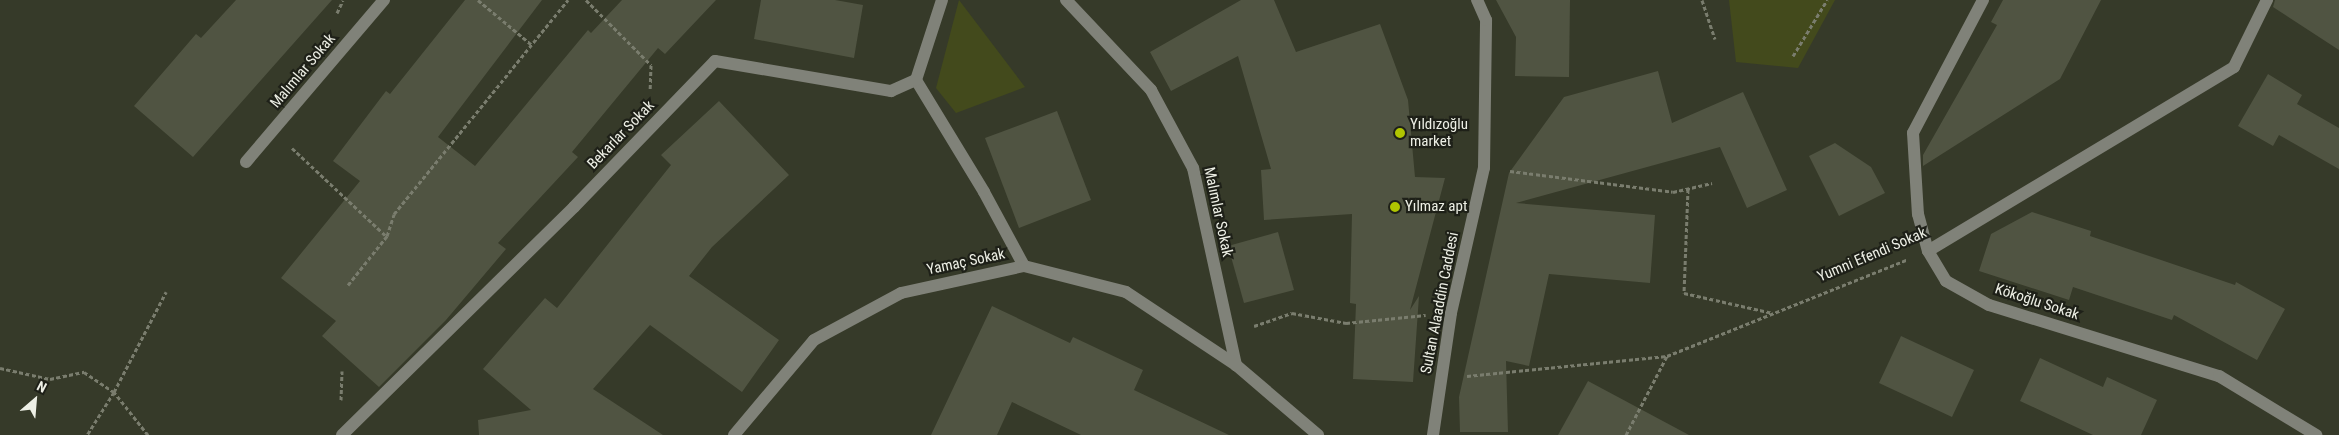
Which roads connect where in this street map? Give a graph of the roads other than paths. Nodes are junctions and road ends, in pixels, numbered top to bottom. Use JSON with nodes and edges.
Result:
{"nodes":[{"id":1,"x":384,"y":0,"type":"edge"},
{"id":2,"x":942,"y":0,"type":"edge"},
{"id":3,"x":1066,"y":0,"type":"edge"},
{"id":4,"x":1477,"y":0,"type":"edge"},
{"id":5,"x":1983,"y":0,"type":"edge"},
{"id":6,"x":2267,"y":0,"type":"edge"},
{"id":7,"x":916,"y":80,"type":"junction"},
{"id":8,"x":246,"y":162,"type":"dead end"},
{"id":9,"x":1928,"y":251,"type":"junction"},
{"id":10,"x":1024,"y":266,"type":"junction"},
{"id":11,"x":1236,"y":365,"type":"junction"},
{"id":12,"x":342,"y":435,"type":"edge"},
{"id":13,"x":734,"y":435,"type":"edge"},
{"id":14,"x":1318,"y":435,"type":"edge"},
{"id":15,"x":1434,"y":435,"type":"edge"},
{"id":16,"x":2316,"y":435,"type":"edge"}],
"edges":[{"from":1,"to":8,"type":"street","name":"Malımlar Sokak"},
{"from":2,"to":7,"type":"street"},
{"from":3,"to":11,"type":"street","name":"Malımlar Sokak"},
{"from":4,"to":15,"type":"street","name":"Sultan Alaaddin Caddesi"},
{"from":5,"to":9,"type":"street","name":"Kökoğlu Sokak"},
{"from":6,"to":9,"type":"street","name":"Yumni Efendi Sokak"},
{"from":7,"to":10,"type":"street"},
{"from":7,"to":12,"type":"street","name":"Bekarlar Sokak"},
{"from":9,"to":16,"type":"street","name":"Kökoğlu Sokak"},
{"from":10,"to":11,"type":"street","name":"Yamaç Sokak"},
{"from":10,"to":13,"type":"street","name":"Yamaç Sokak"},
{"from":11,"to":14,"type":"street"}]}
